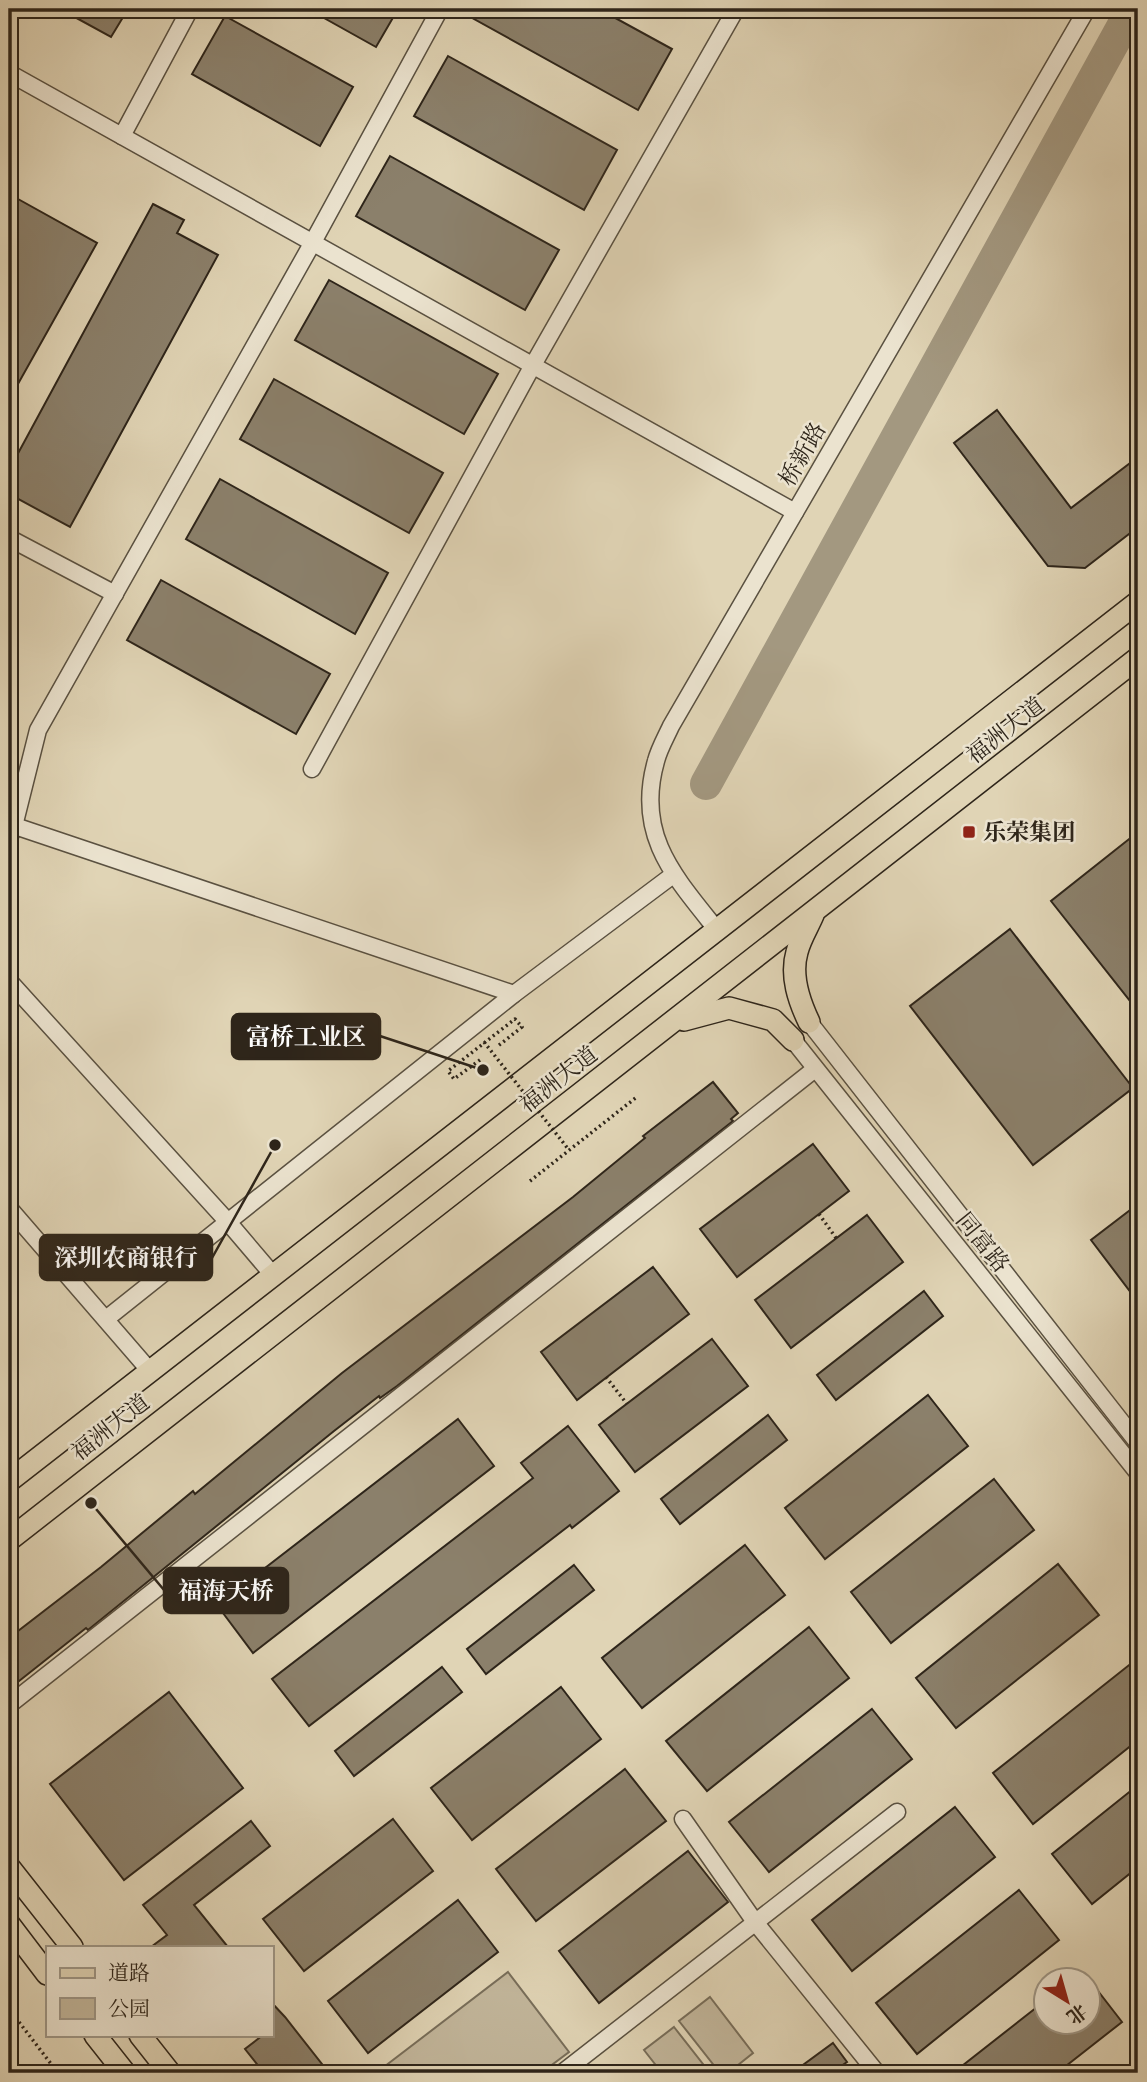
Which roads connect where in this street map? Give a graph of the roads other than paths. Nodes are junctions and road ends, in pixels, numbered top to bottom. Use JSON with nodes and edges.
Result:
{"nodes":[{"id":1,"x":190,"y":9,"type":"edge"},
{"id":2,"x":440,"y":9,"type":"edge"},
{"id":3,"x":736,"y":9,"type":"edge"},
{"id":4,"x":1087,"y":9,"type":"edge"},
{"id":5,"x":9,"y":73,"type":"edge"},
{"id":6,"x":122,"y":136,"type":"junction"},
{"id":7,"x":313,"y":242,"type":"junction"},
{"id":8,"x":533,"y":365,"type":"junction"},
{"id":9,"x":795,"y":512,"type":"junction"},
{"id":10,"x":9,"y":538,"type":"edge"},
{"id":11,"x":115,"y":594,"type":"junction"},
{"id":12,"x":1138,"y":603,"type":"edge"},
{"id":13,"x":1138,"y":658,"type":"edge"},
{"id":14,"x":312,"y":769,"type":"dead end"},
{"id":15,"x":11,"y":829,"type":"edge"},
{"id":16,"x":673,"y":875,"type":"junction"},
{"id":17,"x":814,"y":913,"type":"junction"},
{"id":18,"x":717,"y":930,"type":"junction"},
{"id":19,"x":9,"y":981,"type":"edge"},
{"id":20,"x":514,"y":994,"type":"junction"},
{"id":21,"x":809,"y":1023,"type":"joint"},
{"id":22,"x":672,"y":1024,"type":"junction"},
{"id":23,"x":793,"y":1040,"type":"joint"},
{"id":24,"x":815,"y":1069,"type":"junction"},
{"id":25,"x":9,"y":1208,"type":"edge"},
{"id":26,"x":228,"y":1222,"type":"junction"},
{"id":27,"x":273,"y":1275,"type":"junction"},
{"id":28,"x":106,"y":1319,"type":"junction"},
{"id":29,"x":150,"y":1371,"type":"junction"},
{"id":30,"x":1138,"y":1443,"type":"edge"},
{"id":31,"x":1138,"y":1472,"type":"edge"},
{"id":32,"x":9,"y":1481,"type":"edge"},
{"id":33,"x":9,"y":1540,"type":"edge"},
{"id":34,"x":9,"y":1705,"type":"edge"},
{"id":35,"x":897,"y":1812,"type":"dead end"},
{"id":36,"x":683,"y":1819,"type":"dead end"},
{"id":37,"x":9,"y":1867,"type":"edge"},
{"id":38,"x":755,"y":1922,"type":"junction"},
{"id":39,"x":9,"y":1924,"type":"edge"},
{"id":40,"x":71,"y":1946,"type":"edge"},
{"id":41,"x":46,"y":1973,"type":"edge"},
{"id":42,"x":96,"y":2036,"type":"edge"},
{"id":43,"x":141,"y":2036,"type":"edge"},
{"id":44,"x":125,"y":2073,"type":"edge"},
{"id":45,"x":170,"y":2073,"type":"edge"},
{"id":46,"x":562,"y":2073,"type":"edge"},
{"id":47,"x":877,"y":2073,"type":"edge"}],
"edges":[{"from":1,"to":6,"type":"street"},
{"from":2,"to":7,"type":"street"},
{"from":3,"to":8,"type":"street"},
{"from":4,"to":9,"type":"street","name":"桥新路"},
{"from":5,"to":6,"type":"street"},
{"from":6,"to":7,"type":"street"},
{"from":7,"to":8,"type":"street"},
{"from":7,"to":11,"type":"street"},
{"from":8,"to":9,"type":"street"},
{"from":8,"to":14,"type":"street"},
{"from":9,"to":16,"type":"street","name":"桥新路"},
{"from":10,"to":11,"type":"street"},
{"from":11,"to":15,"type":"street"},
{"from":12,"to":18,"type":"main road","name":"福洲大道"},
{"from":13,"to":17,"type":"main road","name":"福洲大道"},
{"from":15,"to":20,"type":"street"},
{"from":16,"to":18,"type":"street","name":"桥新路"},
{"from":16,"to":20,"type":"street"},
{"from":17,"to":21,"type":"main road"},
{"from":17,"to":22,"type":"main road","name":"福洲大道"},
{"from":18,"to":27,"type":"main road","name":"福洲大道"},
{"from":19,"to":26,"type":"street"},
{"from":20,"to":26,"type":"street"},
{"from":21,"to":30,"type":"street","name":"同富路"},
{"from":22,"to":23,"type":"main road"},
{"from":22,"to":33,"type":"main road","name":"福洲大道"},
{"from":23,"to":24,"type":"street","name":"同富路"},
{"from":24,"to":31,"type":"street","name":"同富路"},
{"from":24,"to":34,"type":"street"},
{"from":25,"to":28,"type":"street"},
{"from":26,"to":27,"type":"street"},
{"from":26,"to":28,"type":"street"},
{"from":27,"to":29,"type":"main road","name":"福洲大道"},
{"from":28,"to":29,"type":"street"},
{"from":29,"to":32,"type":"main road","name":"福洲大道"},
{"from":35,"to":38,"type":"street"},
{"from":36,"to":38,"type":"street"},
{"from":37,"to":40,"type":"main road"},
{"from":38,"to":46,"type":"street"},
{"from":38,"to":47,"type":"street"},
{"from":39,"to":41,"type":"main road"},
{"from":42,"to":44,"type":"main road"},
{"from":43,"to":45,"type":"main road"}]}
